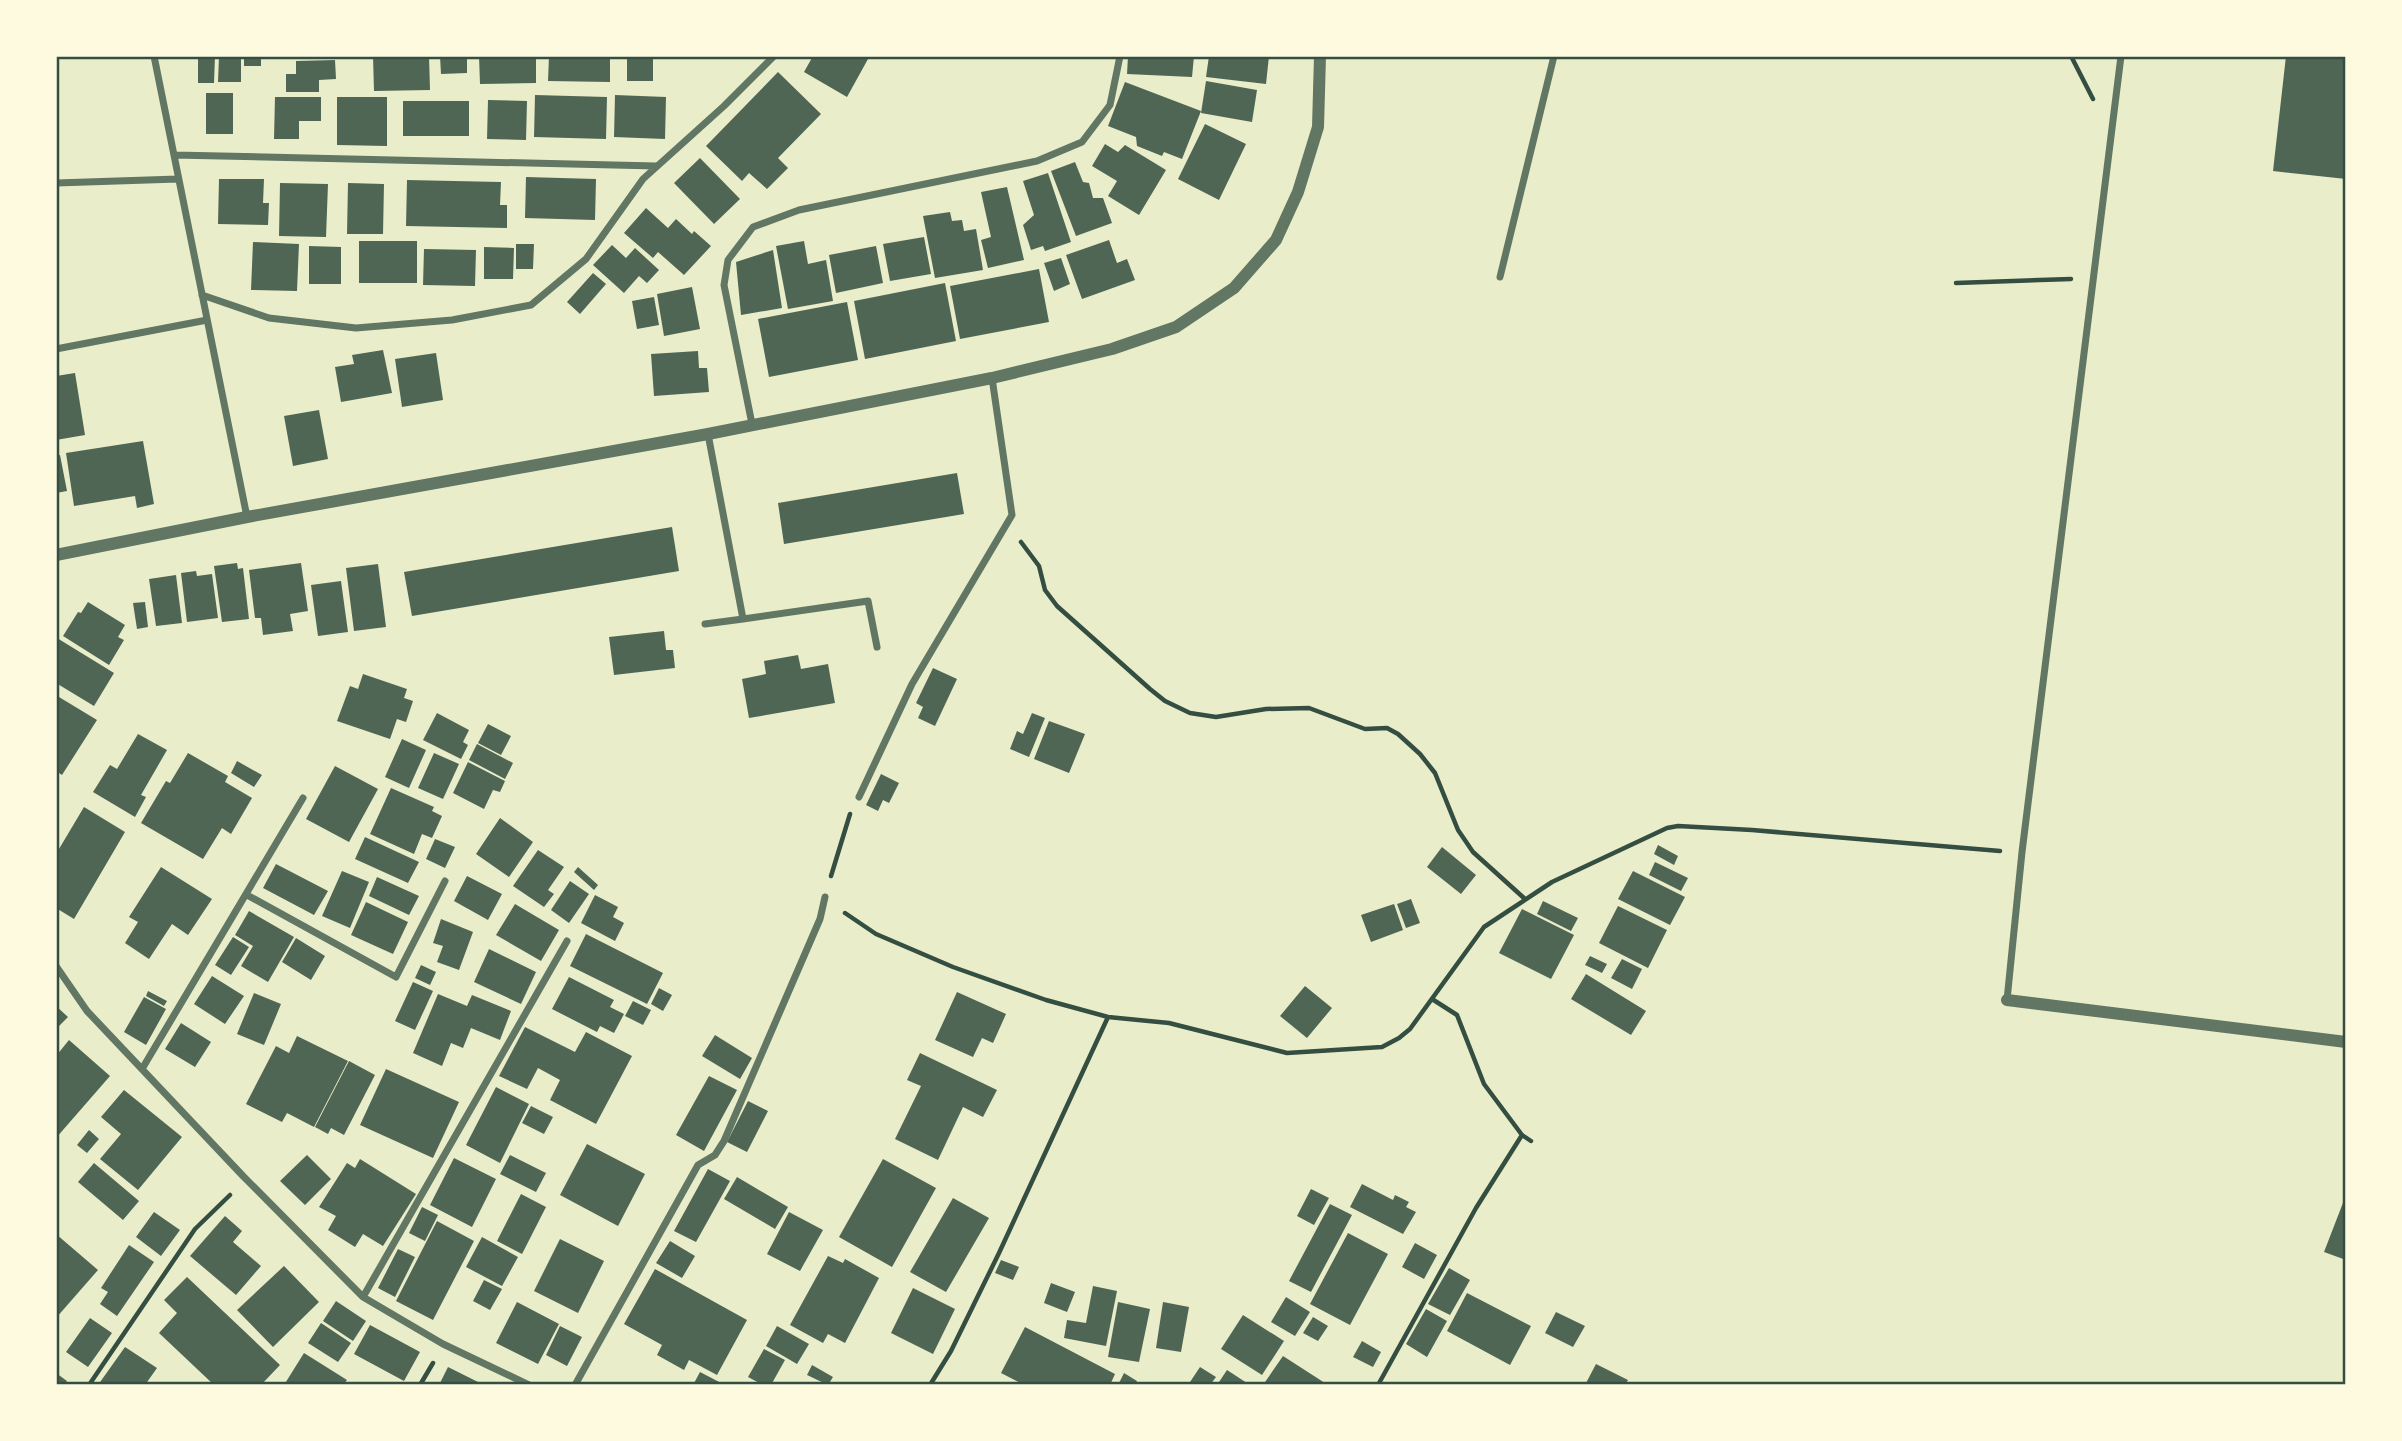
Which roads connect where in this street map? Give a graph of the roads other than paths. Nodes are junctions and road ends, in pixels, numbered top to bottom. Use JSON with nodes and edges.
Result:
{"nodes":[{"id":1,"x":154,"y":56,"type":"edge"},
{"id":2,"x":774,"y":56,"type":"edge"},
{"id":3,"x":1120,"y":56,"type":"edge"},
{"id":4,"x":1320,"y":56,"type":"edge"},
{"id":5,"x":1554,"y":56,"type":"edge"},
{"id":6,"x":2121,"y":56,"type":"edge"},
{"id":7,"x":174,"y":155,"type":"junction"},
{"id":8,"x":656,"y":166,"type":"junction"},
{"id":9,"x":178,"y":179,"type":"junction"},
{"id":10,"x":56,"y":183,"type":"edge"},
{"id":11,"x":1500,"y":277,"type":"dead end"},
{"id":12,"x":202,"y":295,"type":"junction"},
{"id":13,"x":207,"y":320,"type":"junction"},
{"id":14,"x":56,"y":349,"type":"edge"},
{"id":15,"x":992,"y":378,"type":"junction"},
{"id":16,"x":752,"y":424,"type":"junction"},
{"id":17,"x":708,"y":434,"type":"junction"},
{"id":18,"x":247,"y":517,"type":"junction"},
{"id":19,"x":56,"y":555,"type":"edge"},
{"id":20,"x":743,"y":620,"type":"junction"},
{"id":21,"x":705,"y":624,"type":"dead end"},
{"id":22,"x":877,"y":647,"type":"dead end"},
{"id":23,"x":859,"y":797,"type":"road end"},
{"id":24,"x":303,"y":798,"type":"dead end"},
{"id":25,"x":445,"y":881,"type":"dead end"},
{"id":26,"x":247,"y":895,"type":"junction"},
{"id":27,"x":825,"y":897,"type":"road end"},
{"id":28,"x":567,"y":942,"type":"dead end"},
{"id":29,"x":56,"y":967,"type":"edge"},
{"id":30,"x":2007,"y":1000,"type":"joint"},
{"id":31,"x":2346,"y":1042,"type":"edge"},
{"id":32,"x":142,"y":1069,"type":"junction"},
{"id":33,"x":363,"y":1297,"type":"junction"},
{"id":34,"x":529,"y":1385,"type":"edge"},
{"id":35,"x":575,"y":1385,"type":"edge"}],
"edges":[{"from":1,"to":7,"type":"street"},
{"from":2,"to":8,"type":"street"},
{"from":3,"to":16,"type":"street"},
{"from":4,"to":15,"type":"street"},
{"from":5,"to":11,"type":"street"},
{"from":6,"to":30,"type":"street"},
{"from":7,"to":8,"type":"street"},
{"from":7,"to":9,"type":"street"},
{"from":8,"to":12,"type":"street"},
{"from":9,"to":10,"type":"street"},
{"from":9,"to":12,"type":"street"},
{"from":12,"to":13,"type":"street"},
{"from":13,"to":14,"type":"street"},
{"from":13,"to":18,"type":"street"},
{"from":15,"to":16,"type":"street"},
{"from":15,"to":23,"type":"street"},
{"from":16,"to":17,"type":"street"},
{"from":17,"to":18,"type":"street"},
{"from":17,"to":20,"type":"street"},
{"from":18,"to":19,"type":"street"},
{"from":20,"to":21,"type":"street"},
{"from":20,"to":22,"type":"street"},
{"from":24,"to":26,"type":"street"},
{"from":25,"to":26,"type":"street"},
{"from":26,"to":32,"type":"street"},
{"from":27,"to":35,"type":"street"},
{"from":28,"to":33,"type":"street"},
{"from":29,"to":32,"type":"street"},
{"from":30,"to":31,"type":"street"},
{"from":32,"to":33,"type":"street"},
{"from":33,"to":34,"type":"street"}]}
